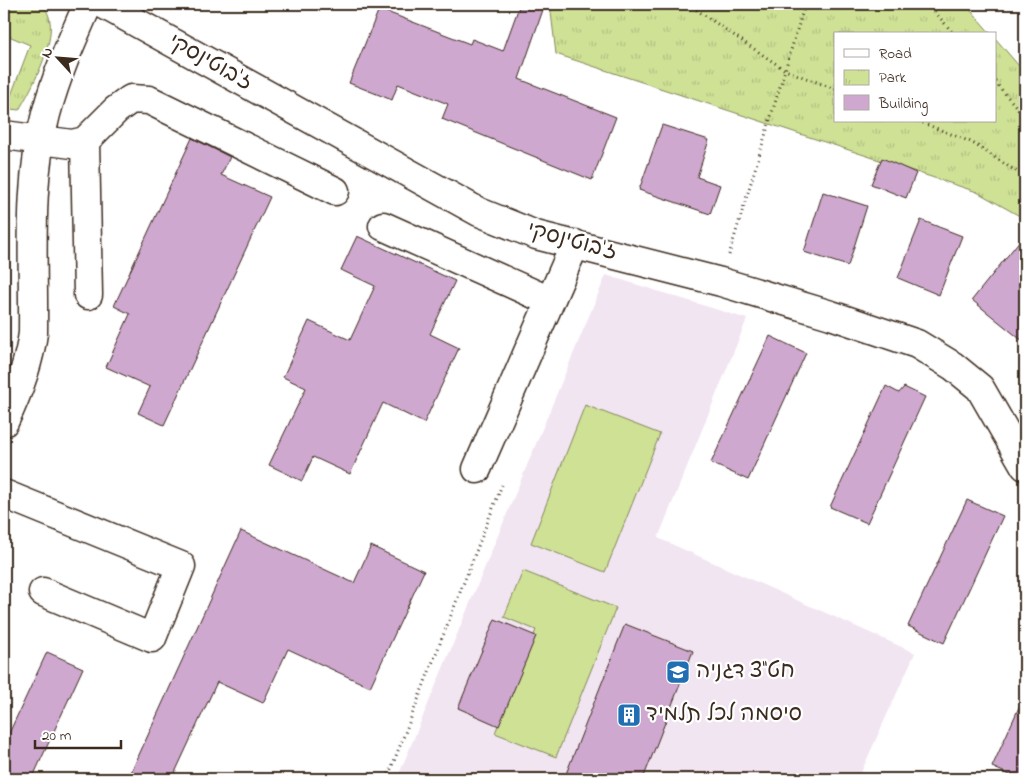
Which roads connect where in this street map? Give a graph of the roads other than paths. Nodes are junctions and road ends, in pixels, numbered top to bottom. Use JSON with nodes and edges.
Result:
{"nodes":[{"id":1,"x":88,"y":4,"type":"edge"},
{"id":2,"x":103,"y":4,"type":"edge"},
{"id":3,"x":4,"y":135,"type":"edge"},
{"id":4,"x":41,"y":140,"type":"junction"},
{"id":5,"x":85,"y":140,"type":"junction"},
{"id":6,"x":335,"y":190,"type":"dead end"},
{"id":7,"x":383,"y":226,"type":"dead end"},
{"id":8,"x":575,"y":244,"type":"junction"},
{"id":9,"x":88,"y":295,"type":"dead end"},
{"id":10,"x":550,"y":302,"type":"junction"},
{"id":11,"x":4,"y":422,"type":"edge"},
{"id":12,"x":1025,"y":466,"type":"edge"},
{"id":13,"x":477,"y":469,"type":"dead end"},
{"id":14,"x":4,"y":494,"type":"edge"},
{"id":15,"x":43,"y":592,"type":"dead end"}],
"edges":[{"from":1,"to":4,"type":"street"},
{"from":2,"to":8,"type":"street","name":"ז'בוטינסקי"},
{"from":3,"to":4,"type":"street"},
{"from":4,"to":5,"type":"street"},
{"from":4,"to":11,"type":"street"},
{"from":5,"to":6,"type":"street"},
{"from":5,"to":9,"type":"street"},
{"from":7,"to":10,"type":"street"},
{"from":8,"to":10,"type":"street"},
{"from":8,"to":12,"type":"street","name":"ז'בוטינסקי"},
{"from":10,"to":13,"type":"street"},
{"from":14,"to":15,"type":"street"}]}
